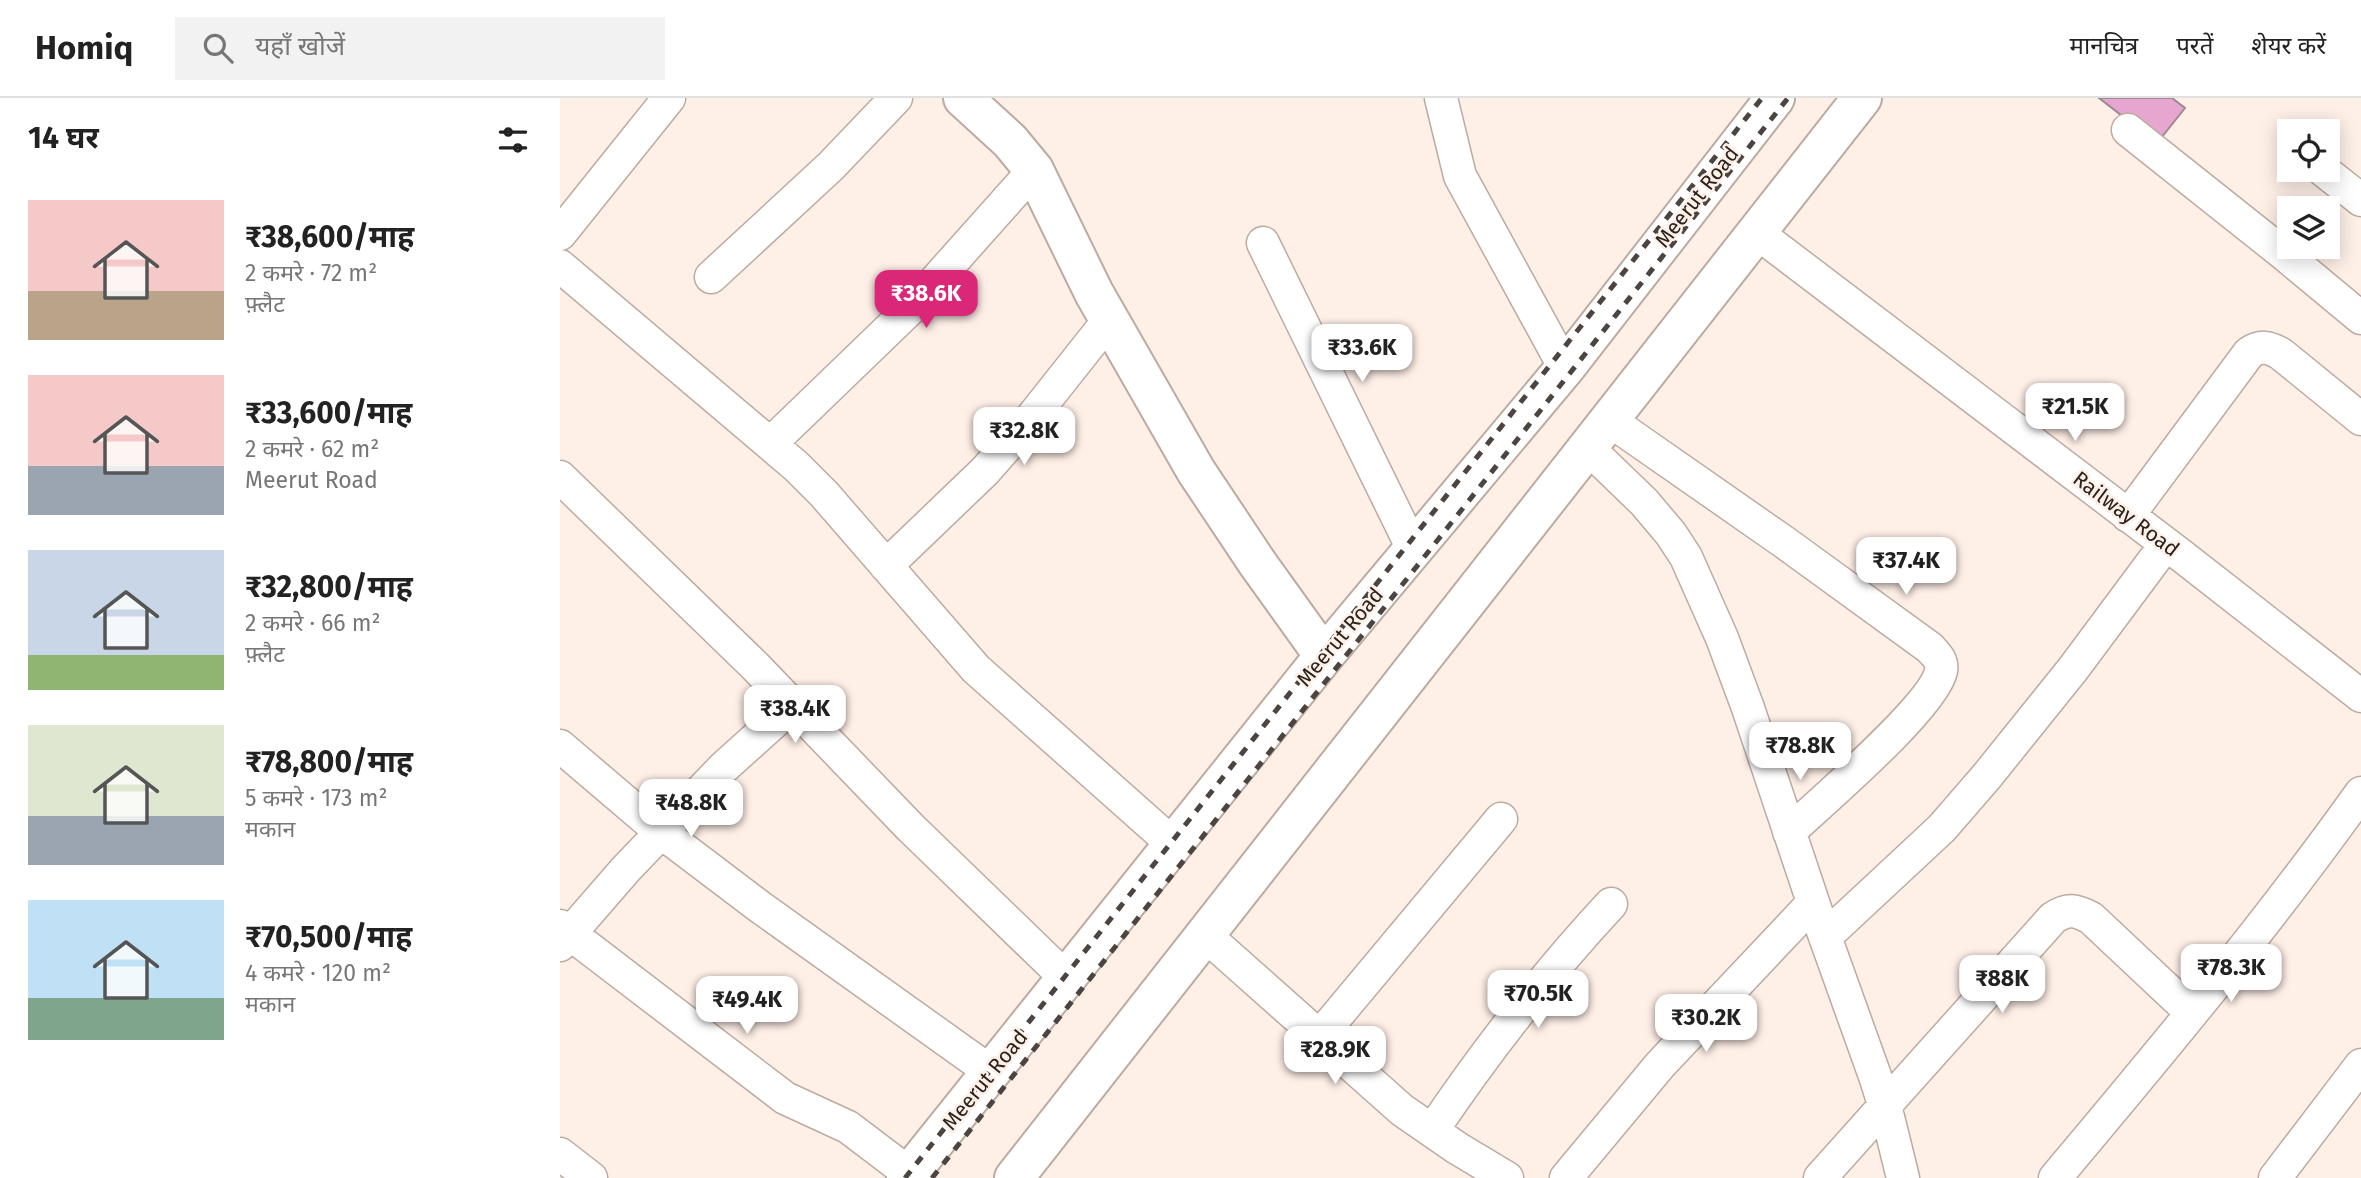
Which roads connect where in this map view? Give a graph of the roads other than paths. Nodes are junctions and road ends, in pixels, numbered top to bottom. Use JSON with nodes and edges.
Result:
{"nodes":[{"id":1,"x":669,"y":98,"type":"edge"},
{"id":2,"x":896,"y":98,"type":"edge"},
{"id":3,"x":962,"y":98,"type":"edge"},
{"id":4,"x":1441,"y":98,"type":"edge"},
{"id":5,"x":1775,"y":98,"type":"edge"},
{"id":6,"x":1862,"y":98,"type":"edge"},
{"id":7,"x":2128,"y":130,"type":"dead end"},
{"id":8,"x":1034,"y":170,"type":"junction"},
{"id":9,"x":2338,"y":182,"type":"edge"},
{"id":10,"x":2361,"y":200,"type":"edge"},
{"id":11,"x":1756,"y":232,"type":"junction"},
{"id":12,"x":560,"y":234,"type":"edge"},
{"id":13,"x":1264,"y":243,"type":"dead end"},
{"id":14,"x":560,"y":266,"type":"edge"},
{"id":15,"x":711,"y":277,"type":"dead end"},
{"id":16,"x":2361,"y":318,"type":"edge"},
{"id":17,"x":1109,"y":320,"type":"junction"},
{"id":18,"x":1564,"y":368,"type":"junction"},
{"id":19,"x":2361,"y":419,"type":"edge"},
{"id":20,"x":1598,"y":434,"type":"junction"},
{"id":21,"x":770,"y":444,"type":"junction"},
{"id":22,"x":560,"y":477,"type":"edge"},
{"id":23,"x":2128,"y":516,"type":"junction"},
{"id":24,"x":2165,"y":544,"type":"junction"},
{"id":25,"x":1413,"y":549,"type":"junction"},
{"id":26,"x":886,"y":566,"type":"junction"},
{"id":27,"x":1324,"y":656,"type":"junction"},
{"id":28,"x":2361,"y":696,"type":"edge"},
{"id":29,"x":793,"y":705,"type":"junction"},
{"id":30,"x":560,"y":746,"type":"edge"},
{"id":31,"x":2361,"y":793,"type":"edge"},
{"id":32,"x":1501,"y":819,"type":"dead end"},
{"id":33,"x":661,"y":832,"type":"junction"},
{"id":34,"x":1789,"y":832,"type":"junction"},
{"id":35,"x":1173,"y":844,"type":"junction"},
{"id":36,"x":1813,"y":903,"type":"junction"},
{"id":37,"x":1611,"y":904,"type":"dead end"},
{"id":38,"x":1205,"y":934,"type":"junction"},
{"id":39,"x":563,"y":935,"type":"edge"},
{"id":40,"x":1825,"y":937,"type":"junction"},
{"id":41,"x":1066,"y":978,"type":"junction"},
{"id":42,"x":2191,"y":1012,"type":"junction"},
{"id":43,"x":1319,"y":1037,"type":"junction"},
{"id":44,"x":991,"y":1072,"type":"junction"},
{"id":45,"x":2357,"y":1079,"type":"edge"},
{"id":46,"x":1885,"y":1108,"type":"junction"},
{"id":47,"x":1432,"y":1131,"type":"junction"},
{"id":48,"x":560,"y":1154,"type":"edge"},
{"id":49,"x":908,"y":1176,"type":"edge"},
{"id":50,"x":591,"y":1178,"type":"edge"},
{"id":51,"x":1014,"y":1178,"type":"edge"},
{"id":52,"x":1507,"y":1178,"type":"edge"},
{"id":53,"x":1566,"y":1178,"type":"edge"},
{"id":54,"x":1820,"y":1178,"type":"edge"},
{"id":55,"x":1903,"y":1178,"type":"edge"},
{"id":56,"x":2055,"y":1178,"type":"edge"},
{"id":57,"x":2275,"y":1178,"type":"edge"}],
"edges":[{"from":1,"to":12,"type":"street"},
{"from":2,"to":15,"type":"street"},
{"from":3,"to":8,"type":"main road"},
{"from":4,"to":18,"type":"street"},
{"from":5,"to":18,"type":"main road","name":"Meerut Road"},
{"from":6,"to":11,"type":"main road"},
{"from":7,"to":16,"type":"street"},
{"from":8,"to":17,"type":"main road"},
{"from":8,"to":21,"type":"street"},
{"from":9,"to":10,"type":"street"},
{"from":11,"to":20,"type":"main road"},
{"from":11,"to":23,"type":"street","name":"Railway Road"},
{"from":13,"to":25,"type":"street"},
{"from":14,"to":21,"type":"street"},
{"from":17,"to":26,"type":"street"},
{"from":17,"to":27,"type":"main road"},
{"from":18,"to":25,"type":"main road","name":"Meerut Road"},
{"from":19,"to":23,"type":"street"},
{"from":20,"to":34,"type":"street"},
{"from":20,"to":34,"type":"street"},
{"from":20,"to":38,"type":"main road"},
{"from":21,"to":26,"type":"street"},
{"from":22,"to":29,"type":"street"},
{"from":23,"to":24,"type":"street","name":"Railway Road"},
{"from":24,"to":28,"type":"street","name":"Railway Road"},
{"from":24,"to":40,"type":"street"},
{"from":25,"to":27,"type":"main road","name":"Meerut Road"},
{"from":26,"to":35,"type":"street"},
{"from":27,"to":35,"type":"main road","name":"Meerut Road"},
{"from":29,"to":33,"type":"street"},
{"from":29,"to":41,"type":"street"},
{"from":30,"to":33,"type":"street"},
{"from":31,"to":42,"type":"street"},
{"from":32,"to":43,"type":"street"},
{"from":33,"to":39,"type":"street"},
{"from":33,"to":44,"type":"street"},
{"from":34,"to":36,"type":"street"},
{"from":35,"to":41,"type":"main road","name":"Meerut Road"},
{"from":36,"to":40,"type":"street"},
{"from":36,"to":53,"type":"street"},
{"from":37,"to":47,"type":"street"},
{"from":38,"to":43,"type":"street"},
{"from":38,"to":51,"type":"main road"},
{"from":39,"to":49,"type":"street"},
{"from":40,"to":46,"type":"street"},
{"from":41,"to":44,"type":"main road","name":"Meerut Road"},
{"from":42,"to":46,"type":"street"},
{"from":42,"to":56,"type":"street"},
{"from":43,"to":47,"type":"street"},
{"from":44,"to":49,"type":"main road","name":"Meerut Road"},
{"from":45,"to":57,"type":"street"},
{"from":46,"to":54,"type":"street"},
{"from":46,"to":55,"type":"street"},
{"from":47,"to":52,"type":"street"},
{"from":48,"to":50,"type":"street"}]}
